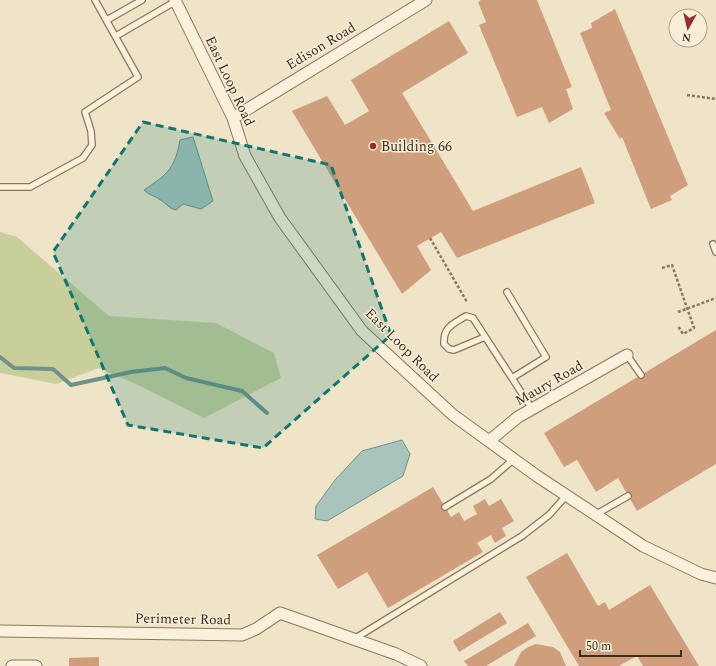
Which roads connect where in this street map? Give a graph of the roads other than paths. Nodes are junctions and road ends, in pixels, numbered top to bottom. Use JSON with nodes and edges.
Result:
{"nodes":[{"id":1,"x":95,"y":0,"type":"edge"},
{"id":2,"x":142,"y":0,"type":"edge"},
{"id":3,"x":426,"y":0,"type":"edge"},
{"id":4,"x":176,"y":1,"type":"edge"},
{"id":5,"x":107,"y":20,"type":"junction"},
{"id":6,"x":116,"y":36,"type":"junction"},
{"id":7,"x":233,"y":118,"type":"junction"},
{"id":8,"x":0,"y":187,"type":"edge"},
{"id":9,"x":713,"y":244,"type":"dead end"},
{"id":10,"x":716,"y":252,"type":"edge"},
{"id":11,"x":507,"y":292,"type":"dead end"},
{"id":12,"x":485,"y":337,"type":"junction"},
{"id":13,"x":627,"y":355,"type":"joint"},
{"id":14,"x":641,"y":375,"type":"dead end"},
{"id":15,"x":512,"y":378,"type":"junction"},
{"id":16,"x":532,"y":409,"type":"junction"},
{"id":17,"x":489,"y":441,"type":"junction"},
{"id":18,"x":514,"y":459,"type":"junction"},
{"id":19,"x":566,"y":496,"type":"junction"},
{"id":20,"x":628,"y":496,"type":"dead end"},
{"id":21,"x":445,"y":506,"type":"dead end"},
{"id":22,"x":595,"y":515,"type":"junction"},
{"id":23,"x":716,"y":578,"type":"edge"},
{"id":24,"x":0,"y":631,"type":"edge"},
{"id":25,"x":354,"y":638,"type":"junction"},
{"id":26,"x":12,"y":666,"type":"edge"},
{"id":27,"x":36,"y":666,"type":"edge"},
{"id":28,"x":421,"y":666,"type":"edge"}],
"edges":[{"from":1,"to":5,"type":"lane"},
{"from":2,"to":5,"type":"lane"},
{"from":3,"to":7,"type":"street","name":"Edison Road"},
{"from":4,"to":6,"type":"lane"},
{"from":4,"to":7,"type":"street","name":"East Loop Road"},
{"from":5,"to":6,"type":"lane"},
{"from":6,"to":8,"type":"lane"},
{"from":7,"to":17,"type":"street","name":"East Loop Road"},
{"from":9,"to":10,"type":"lane"},
{"from":11,"to":15,"type":"lane"},
{"from":12,"to":12,"type":"lane"},
{"from":12,"to":15,"type":"lane"},
{"from":13,"to":14,"type":"lane"},
{"from":13,"to":16,"type":"street","name":"Maury Road"},
{"from":15,"to":16,"type":"lane"},
{"from":16,"to":17,"type":"street","name":"Maury Road"},
{"from":17,"to":18,"type":"street","name":"East Loop Road"},
{"from":18,"to":19,"type":"street","name":"East Loop Road"},
{"from":18,"to":21,"type":"lane"},
{"from":19,"to":22,"type":"street","name":"East Loop Road"},
{"from":19,"to":25,"type":"lane"},
{"from":20,"to":22,"type":"lane"},
{"from":22,"to":23,"type":"street","name":"East Loop Road"},
{"from":24,"to":25,"type":"street","name":"Perimeter Road"},
{"from":25,"to":28,"type":"street","name":"Perimeter Road"},
{"from":26,"to":27,"type":"street"}]}
